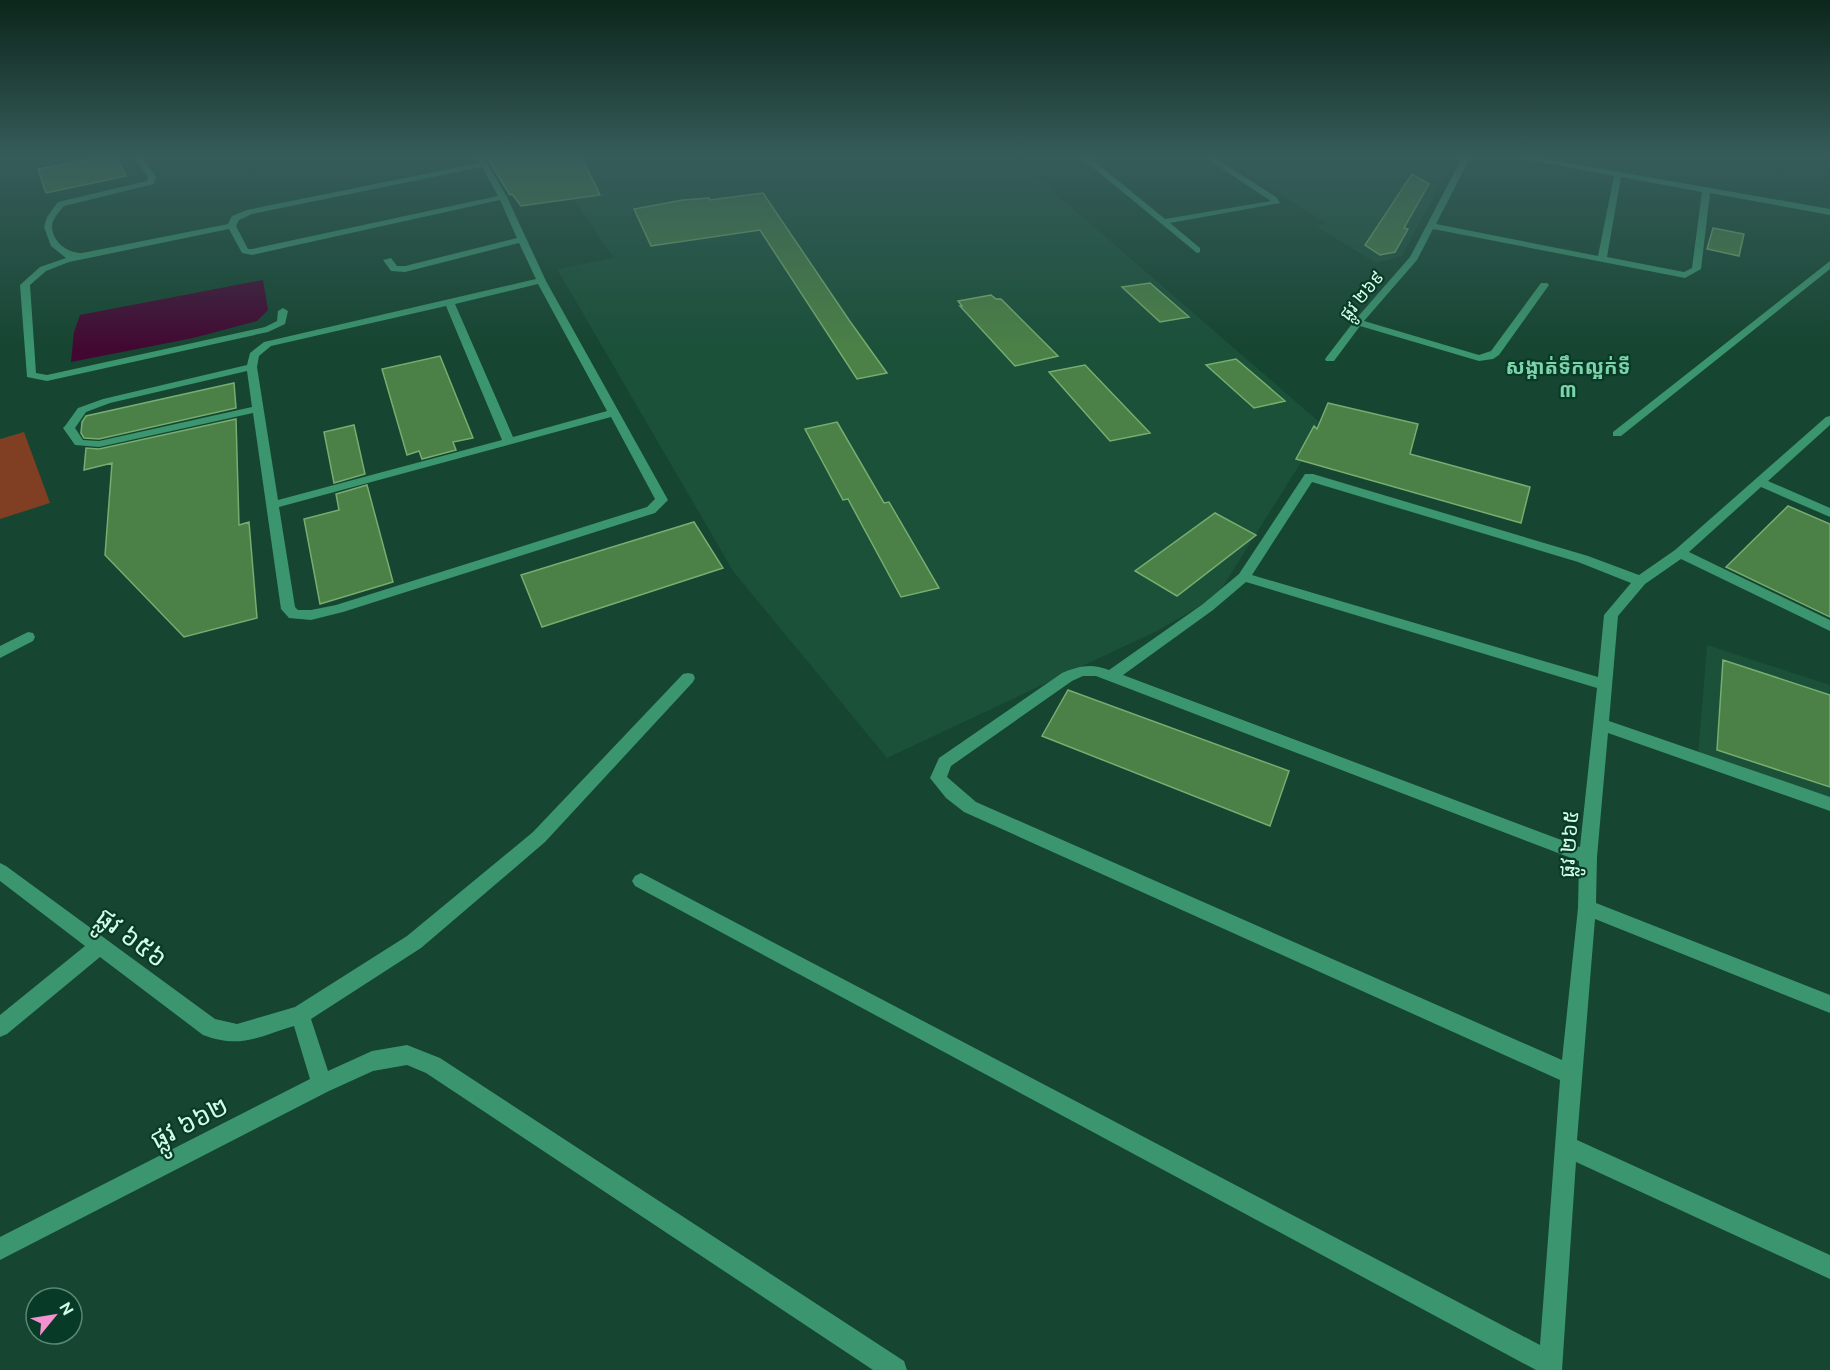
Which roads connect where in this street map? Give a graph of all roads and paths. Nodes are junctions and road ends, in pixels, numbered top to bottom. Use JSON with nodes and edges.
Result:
{"nodes":[{"id":1,"x":50,"y":220,"type":"edge"},
{"id":2,"x":234,"y":220,"type":"edge"},
{"id":3,"x":398,"y":220,"type":"edge"},
{"id":4,"x":514,"y":220,"type":"edge"},
{"id":5,"x":1160,"y":220,"type":"edge"},
{"id":6,"x":1177,"y":220,"type":"edge"},
{"id":7,"x":1435,"y":220,"type":"edge"},
{"id":8,"x":1609,"y":220,"type":"edge"},
{"id":9,"x":1702,"y":220,"type":"edge"},
{"id":10,"x":1163,"y":222,"type":"junction"},
{"id":11,"x":231,"y":226,"type":"junction"},
{"id":12,"x":1432,"y":226,"type":"junction"},
{"id":13,"x":523,"y":239,"type":"junction"},
{"id":14,"x":1197,"y":250,"type":"dead end"},
{"id":15,"x":82,"y":256,"type":"junction"},
{"id":16,"x":388,"y":260,"type":"dead end"},
{"id":17,"x":1602,"y":260,"type":"junction"},
{"id":18,"x":1830,"y":264,"type":"edge"},
{"id":19,"x":541,"y":281,"type":"junction"},
{"id":20,"x":1544,"y":285,"type":"dead end"},
{"id":21,"x":450,"y":303,"type":"junction"},
{"id":22,"x":283,"y":311,"type":"dead end"},
{"id":23,"x":1358,"y":322,"type":"junction"},
{"id":24,"x":1330,"y":359,"type":"dead end"},
{"id":25,"x":252,"y":367,"type":"junction"},
{"id":26,"x":258,"y":409,"type":"junction"},
{"id":27,"x":614,"y":413,"type":"junction"},
{"id":28,"x":1830,"y":418,"type":"edge"},
{"id":29,"x":1617,"y":434,"type":"dead end"},
{"id":30,"x":509,"y":442,"type":"junction"},
{"id":31,"x":1759,"y":482,"type":"junction"},
{"id":32,"x":274,"y":505,"type":"junction"},
{"id":33,"x":1830,"y":513,"type":"edge"},
{"id":34,"x":1680,"y":553,"type":"junction"},
{"id":35,"x":1244,"y":576,"type":"junction"},
{"id":36,"x":1640,"y":581,"type":"junction"},
{"id":37,"x":1830,"y":626,"type":"edge"},
{"id":38,"x":28,"y":637,"type":"dead end"},
{"id":39,"x":0,"y":653,"type":"edge"},
{"id":40,"x":1111,"y":676,"type":"junction"},
{"id":41,"x":688,"y":678,"type":"dead end"},
{"id":42,"x":1605,"y":685,"type":"junction"},
{"id":43,"x":1602,"y":725,"type":"junction"},
{"id":44,"x":1830,"y":804,"type":"edge"},
{"id":45,"x":1588,"y":856,"type":"junction"},
{"id":46,"x":0,"y":872,"type":"edge"},
{"id":47,"x":640,"y":881,"type":"dead end"},
{"id":48,"x":1587,"y":908,"type":"junction"},
{"id":49,"x":99,"y":946,"type":"junction"},
{"id":50,"x":1830,"y":1004,"type":"edge"},
{"id":51,"x":300,"y":1015,"type":"junction"},
{"id":52,"x":0,"y":1028,"type":"edge"},
{"id":53,"x":1571,"y":1074,"type":"junction"},
{"id":54,"x":322,"y":1084,"type":"junction"},
{"id":55,"x":1568,"y":1147,"type":"junction"},
{"id":56,"x":0,"y":1249,"type":"edge"},
{"id":57,"x":1830,"y":1267,"type":"edge"},
{"id":58,"x":1550,"y":1367,"type":"edge"},
{"id":59,"x":895,"y":1370,"type":"edge"}],
"edges":[{"from":1,"to":15,"type":"street"},
{"from":2,"to":11,"type":"street"},
{"from":3,"to":11,"type":"street"},
{"from":4,"to":13,"type":"street"},
{"from":5,"to":10,"type":"street"},
{"from":6,"to":10,"type":"street"},
{"from":7,"to":12,"type":"street","name":"ផ្លូវ ២៦៩"},
{"from":8,"to":17,"type":"street"},
{"from":9,"to":17,"type":"street"},
{"from":10,"to":14,"type":"street"},
{"from":11,"to":15,"type":"street"},
{"from":12,"to":17,"type":"street"},
{"from":12,"to":23,"type":"street","name":"ផ្លូវ ២៦៩"},
{"from":13,"to":16,"type":"street"},
{"from":13,"to":19,"type":"street"},
{"from":15,"to":22,"type":"street"},
{"from":18,"to":29,"type":"street"},
{"from":19,"to":21,"type":"street"},
{"from":19,"to":27,"type":"street"},
{"from":20,"to":23,"type":"street"},
{"from":21,"to":25,"type":"street"},
{"from":21,"to":30,"type":"street"},
{"from":23,"to":24,"type":"street","name":"ផ្លូវ ២៦៩"},
{"from":25,"to":26,"type":"street"},
{"from":25,"to":26,"type":"street"},
{"from":26,"to":32,"type":"street"},
{"from":27,"to":30,"type":"street"},
{"from":27,"to":32,"type":"street"},
{"from":28,"to":31,"type":"street","name":"ផ្លូវ ២៦៥"},
{"from":30,"to":32,"type":"street"},
{"from":31,"to":33,"type":"street"},
{"from":31,"to":34,"type":"street","name":"ផ្លូវ ២៦៥"},
{"from":34,"to":36,"type":"street","name":"ផ្លូវ ២៦៥"},
{"from":34,"to":37,"type":"street"},
{"from":35,"to":36,"type":"street"},
{"from":35,"to":40,"type":"street"},
{"from":35,"to":42,"type":"street"},
{"from":36,"to":42,"type":"street","name":"ផ្លូវ ២៦៥"},
{"from":38,"to":39,"type":"street"},
{"from":40,"to":45,"type":"street"},
{"from":40,"to":53,"type":"street"},
{"from":41,"to":51,"type":"street"},
{"from":42,"to":43,"type":"street","name":"ផ្លូវ ២៦៥"},
{"from":43,"to":44,"type":"street"},
{"from":43,"to":45,"type":"street","name":"ផ្លូវ ២៦៥"},
{"from":45,"to":48,"type":"street","name":"ផ្លូវ ២៦៥"},
{"from":46,"to":49,"type":"street","name":"ផ្លូវ ៦៥៦"},
{"from":47,"to":58,"type":"street"},
{"from":48,"to":50,"type":"street"},
{"from":48,"to":53,"type":"street","name":"ផ្លូវ ២៦៥"},
{"from":49,"to":51,"type":"street","name":"ផ្លូវ ៦៥៦"},
{"from":49,"to":52,"type":"street"},
{"from":51,"to":54,"type":"street"},
{"from":53,"to":55,"type":"street","name":"ផ្លូវ ២៦៥"},
{"from":54,"to":56,"type":"street","name":"ផ្លូវ ៦៦២"},
{"from":54,"to":59,"type":"street","name":"ផ្លូវ ៦៦២"},
{"from":55,"to":57,"type":"street"},
{"from":55,"to":58,"type":"street","name":"ផ្លូវ ២៦៥"}]}
